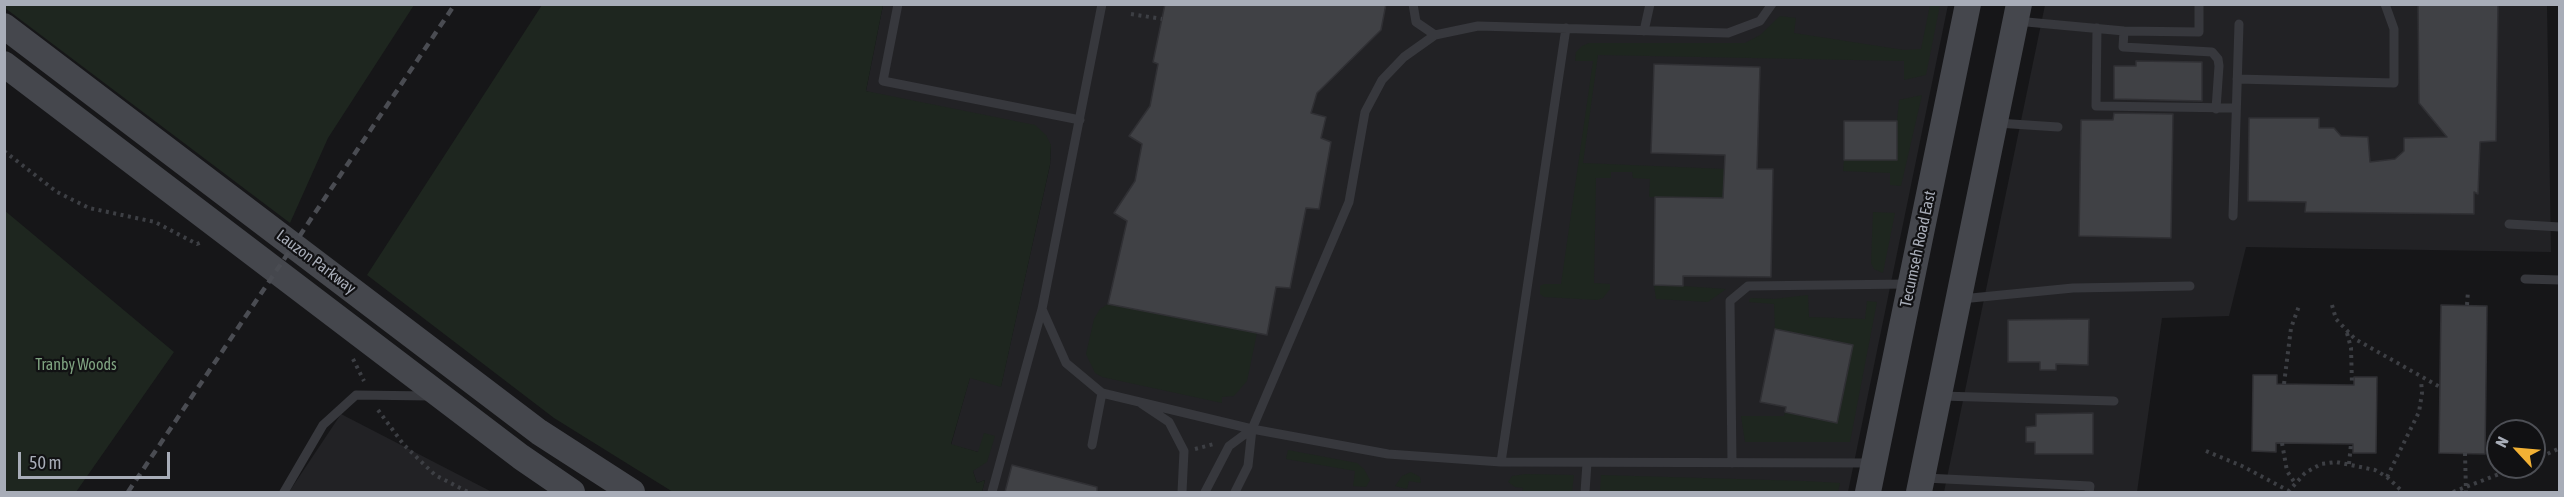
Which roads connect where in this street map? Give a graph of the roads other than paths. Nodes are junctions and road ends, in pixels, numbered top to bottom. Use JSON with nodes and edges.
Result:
{"nodes":[{"id":1,"x":898,"y":4,"type":"edge"},
{"id":2,"x":1102,"y":4,"type":"edge"},
{"id":3,"x":1413,"y":4,"type":"edge"},
{"id":4,"x":1650,"y":4,"type":"edge"},
{"id":5,"x":1772,"y":4,"type":"edge"},
{"id":6,"x":1968,"y":4,"type":"edge"},
{"id":7,"x":2199,"y":4,"type":"edge"},
{"id":8,"x":2385,"y":4,"type":"edge"},
{"id":9,"x":2017,"y":13,"type":"edge"},
{"id":10,"x":2239,"y":24,"type":"dead end"},
{"id":11,"x":4,"y":26,"type":"edge"},
{"id":12,"x":1566,"y":28,"type":"junction"},
{"id":13,"x":2097,"y":28,"type":"junction"},
{"id":14,"x":1644,"y":31,"type":"junction"},
{"id":15,"x":2124,"y":31,"type":"junction"},
{"id":16,"x":1435,"y":35,"type":"junction"},
{"id":17,"x":4,"y":64,"type":"edge"},
{"id":18,"x":2237,"y":78,"type":"junction"},
{"id":19,"x":2216,"y":108,"type":"junction"},
{"id":20,"x":2236,"y":108,"type":"junction"},
{"id":21,"x":1080,"y":120,"type":"junction"},
{"id":22,"x":1995,"y":123,"type":"junction"},
{"id":23,"x":2058,"y":127,"type":"dead end"},
{"id":24,"x":2234,"y":216,"type":"dead end"},
{"id":25,"x":2509,"y":225,"type":"dead end"},
{"id":26,"x":2559,"y":227,"type":"edge"},
{"id":27,"x":2525,"y":279,"type":"dead end"},
{"id":28,"x":2559,"y":280,"type":"edge"},
{"id":29,"x":1911,"y":284,"type":"junction"},
{"id":30,"x":2190,"y":286,"type":"dead end"},
{"id":31,"x":1959,"y":299,"type":"junction"},
{"id":32,"x":1042,"y":309,"type":"junction"},
{"id":33,"x":1102,"y":393,"type":"junction"},
{"id":34,"x":442,"y":396,"type":"junction"},
{"id":35,"x":1939,"y":396,"type":"junction"},
{"id":36,"x":1138,"y":401,"type":"junction"},
{"id":37,"x":2114,"y":401,"type":"dead end"},
{"id":38,"x":1252,"y":429,"type":"junction"},
{"id":39,"x":1092,"y":445,"type":"dead end"},
{"id":40,"x":1501,"y":462,"type":"junction"},
{"id":41,"x":1587,"y":463,"type":"junction"},
{"id":42,"x":1732,"y":463,"type":"junction"},
{"id":43,"x":1874,"y":463,"type":"junction"},
{"id":44,"x":1920,"y":485,"type":"edge"},
{"id":45,"x":284,"y":492,"type":"edge"},
{"id":46,"x":572,"y":492,"type":"edge"},
{"id":47,"x":632,"y":492,"type":"edge"},
{"id":48,"x":992,"y":492,"type":"edge"},
{"id":49,"x":1182,"y":492,"type":"edge"},
{"id":50,"x":1205,"y":492,"type":"edge"},
{"id":51,"x":1235,"y":492,"type":"edge"},
{"id":52,"x":1586,"y":492,"type":"edge"},
{"id":53,"x":1868,"y":492,"type":"edge"},
{"id":54,"x":2089,"y":492,"type":"edge"}],
"edges":[{"from":1,"to":21,"type":"lane"},
{"from":2,"to":21,"type":"lane"},
{"from":3,"to":16,"type":"lane"},
{"from":4,"to":14,"type":"lane"},
{"from":5,"to":14,"type":"lane"},
{"from":6,"to":29,"type":"main road","name":"Tecumseh Road East"},
{"from":7,"to":15,"type":"lane"},
{"from":8,"to":18,"type":"lane"},
{"from":9,"to":13,"type":"lane"},
{"from":9,"to":22,"type":"main road"},
{"from":10,"to":18,"type":"lane"},
{"from":11,"to":47,"type":"main road","name":"Lauzon Parkway"},
{"from":12,"to":14,"type":"lane"},
{"from":12,"to":16,"type":"lane"},
{"from":12,"to":40,"type":"lane"},
{"from":13,"to":15,"type":"lane"},
{"from":13,"to":19,"type":"lane"},
{"from":15,"to":19,"type":"lane"},
{"from":16,"to":38,"type":"lane"},
{"from":17,"to":34,"type":"main road","name":"Lauzon Parkway"},
{"from":18,"to":20,"type":"lane"},
{"from":19,"to":20,"type":"lane"},
{"from":20,"to":24,"type":"lane"},
{"from":21,"to":32,"type":"lane"},
{"from":22,"to":23,"type":"lane"},
{"from":22,"to":31,"type":"main road"},
{"from":25,"to":26,"type":"lane"},
{"from":27,"to":28,"type":"lane"},
{"from":29,"to":42,"type":"lane"},
{"from":29,"to":43,"type":"main road","name":"Tecumseh Road East"},
{"from":30,"to":31,"type":"lane"},
{"from":31,"to":35,"type":"main road"},
{"from":32,"to":33,"type":"lane"},
{"from":32,"to":48,"type":"lane"},
{"from":33,"to":36,"type":"lane"},
{"from":33,"to":39,"type":"lane"},
{"from":34,"to":45,"type":"lane"},
{"from":34,"to":46,"type":"main road","name":"Lauzon Parkway"},
{"from":35,"to":37,"type":"lane"},
{"from":35,"to":44,"type":"main road"},
{"from":36,"to":38,"type":"lane"},
{"from":36,"to":49,"type":"lane"},
{"from":38,"to":40,"type":"lane"},
{"from":38,"to":50,"type":"lane"},
{"from":38,"to":51,"type":"lane"},
{"from":40,"to":41,"type":"lane"},
{"from":41,"to":42,"type":"lane"},
{"from":41,"to":52,"type":"lane"},
{"from":42,"to":43,"type":"lane"},
{"from":43,"to":53,"type":"main road","name":"Tecumseh Road East"},
{"from":44,"to":54,"type":"lane"}]}
